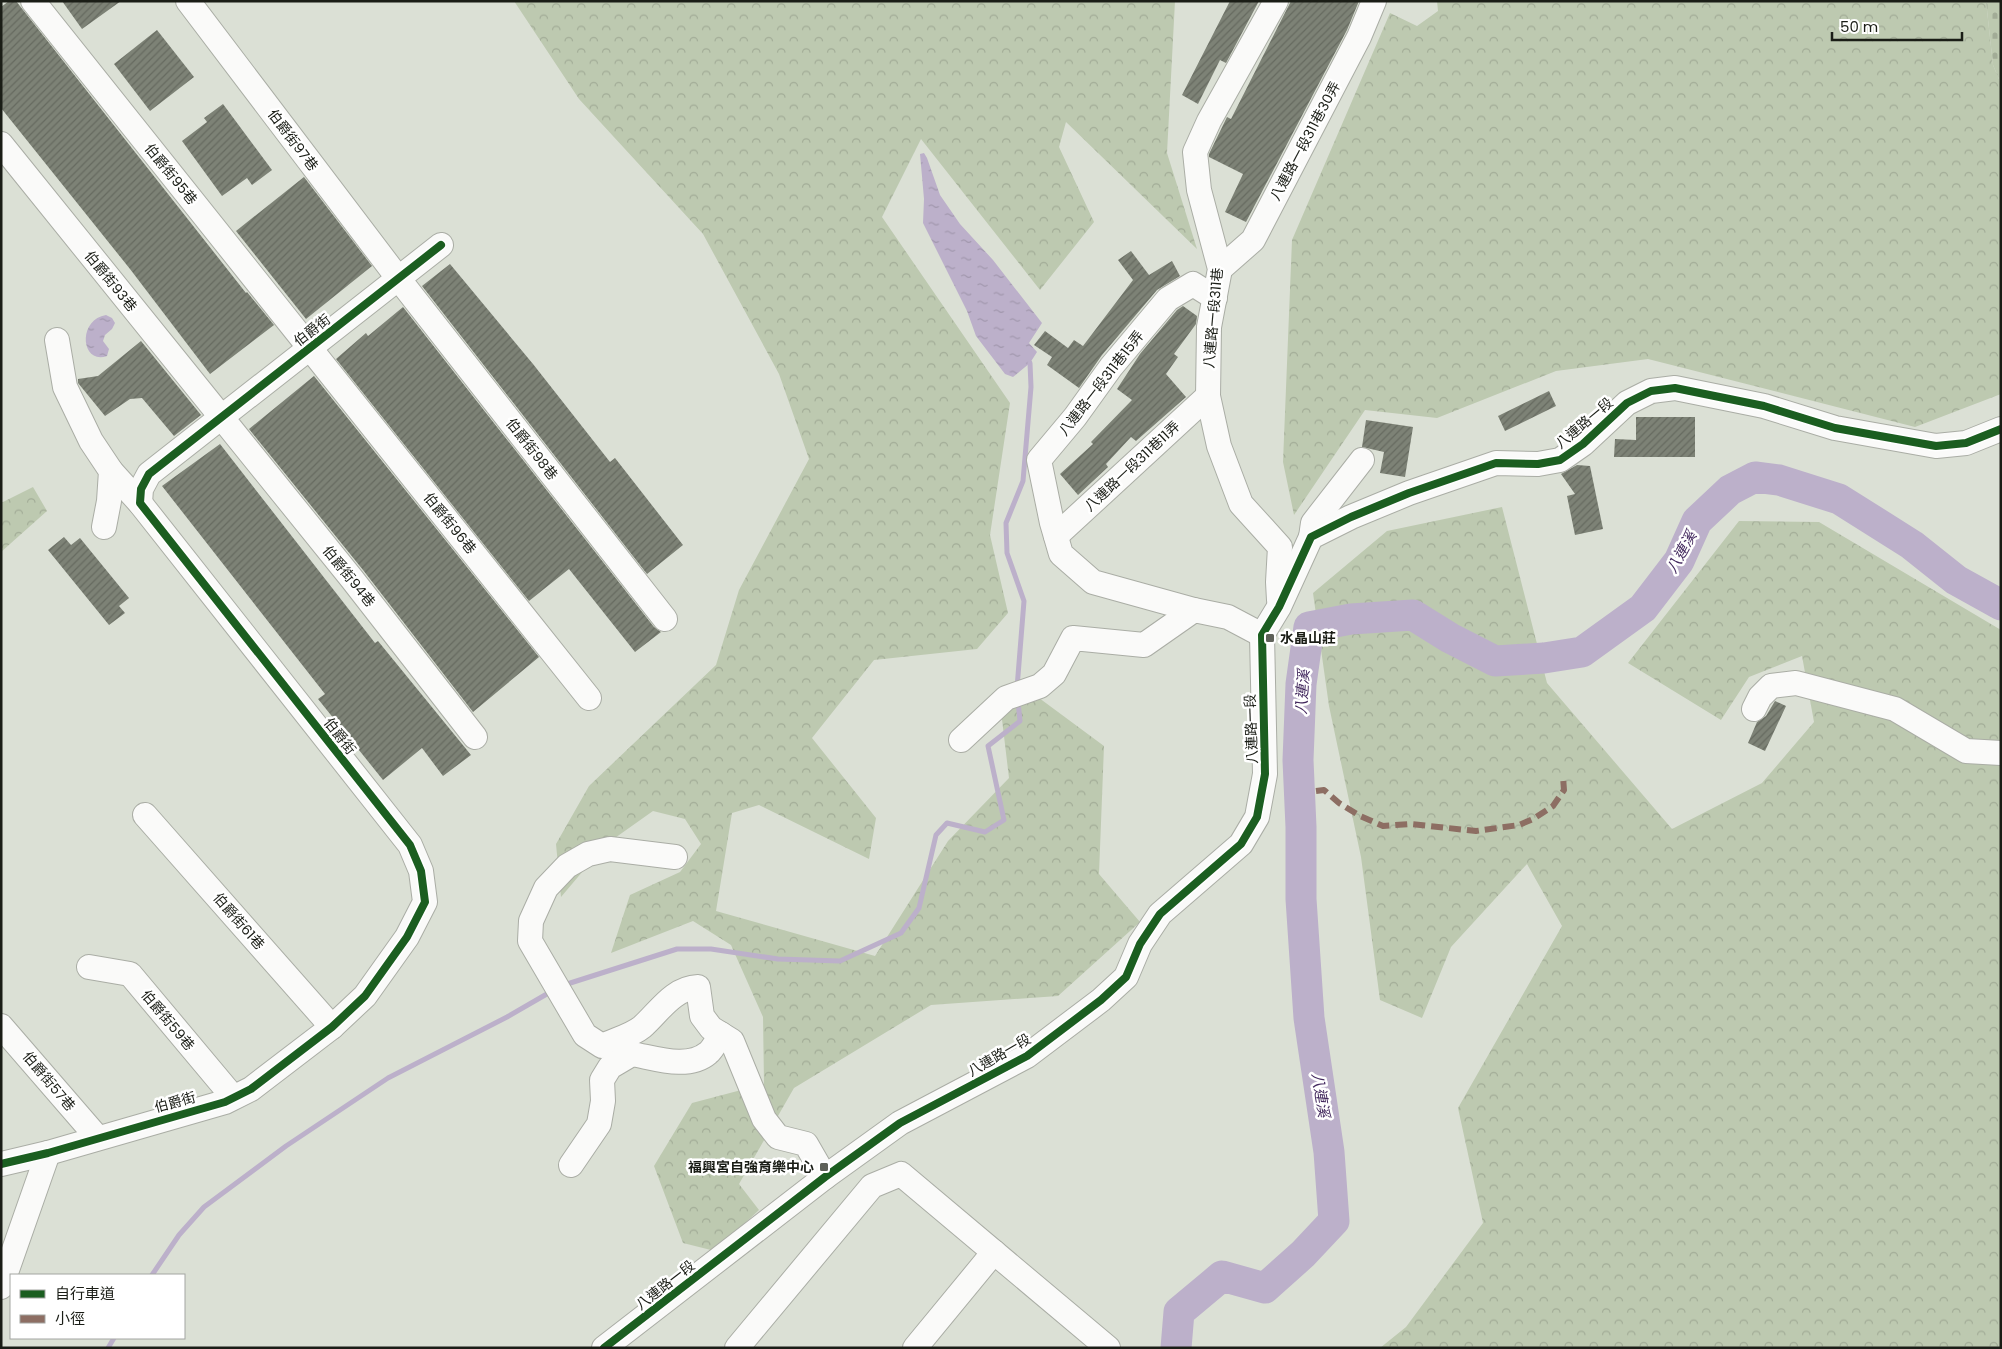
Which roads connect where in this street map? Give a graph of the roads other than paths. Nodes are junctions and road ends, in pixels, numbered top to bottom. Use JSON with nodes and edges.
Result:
{"nodes":[{"id":1,"x":33,"y":1,"type":"edge"},
{"id":2,"x":188,"y":1,"type":"edge"},
{"id":3,"x":1276,"y":1,"type":"edge"},
{"id":4,"x":1374,"y":1,"type":"edge"},
{"id":5,"x":1,"y":144,"type":"edge"},
{"id":6,"x":441,"y":245,"type":"dead end"},
{"id":7,"x":1220,"y":269,"type":"junction"},
{"id":8,"x":398,"y":278,"type":"junction"},
{"id":9,"x":1215,"y":298,"type":"junction"},
{"id":10,"x":57,"y":340,"type":"dead end"},
{"id":11,"x":310,"y":348,"type":"junction"},
{"id":12,"x":1208,"y":396,"type":"junction"},
{"id":13,"x":221,"y":418,"type":"junction"},
{"id":14,"x":2001,"y":428,"type":"edge"},
{"id":15,"x":1362,"y":460,"type":"dead end"},
{"id":16,"x":111,"y":471,"type":"junction"},
{"id":17,"x":140,"y":503,"type":"junction"},
{"id":18,"x":104,"y":527,"type":"dead end"},
{"id":19,"x":1054,"y":530,"type":"junction"},
{"id":20,"x":1311,"y":537,"type":"junction"},
{"id":21,"x":1279,"y":607,"type":"junction"},
{"id":22,"x":1194,"y":610,"type":"junction"},
{"id":23,"x":665,"y":619,"type":"dead end"},
{"id":24,"x":1262,"y":635,"type":"junction"},
{"id":25,"x":589,"y":698,"type":"dead end"},
{"id":26,"x":1754,"y":709,"type":"dead end"},
{"id":27,"x":475,"y":737,"type":"dead end"},
{"id":28,"x":961,"y":740,"type":"dead end"},
{"id":29,"x":2001,"y":754,"type":"edge"},
{"id":30,"x":145,"y":815,"type":"dead end"},
{"id":31,"x":675,"y":857,"type":"dead end"},
{"id":32,"x":90,"y":967,"type":"dead end"},
{"id":33,"x":1,"y":1026,"type":"edge"},
{"id":34,"x":332,"y":1027,"type":"junction"},
{"id":35,"x":721,"y":1034,"type":"junction"},
{"id":36,"x":233,"y":1097,"type":"junction"},
{"id":37,"x":97,"y":1137,"type":"junction"},
{"id":38,"x":48,"y":1153,"type":"junction"},
{"id":39,"x":1,"y":1164,"type":"edge"},
{"id":40,"x":571,"y":1165,"type":"dead end"},
{"id":41,"x":825,"y":1177,"type":"junction"},
{"id":42,"x":994,"y":1252,"type":"junction"},
{"id":43,"x":1,"y":1287,"type":"edge"},
{"id":44,"x":1094,"y":1343,"type":"edge"},
{"id":45,"x":604,"y":1348,"type":"edge"},
{"id":46,"x":737,"y":1348,"type":"edge"},
{"id":47,"x":915,"y":1348,"type":"edge"}],
"edges":[{"from":1,"to":11,"type":"street","name":"伯爵街95巷"},
{"from":2,"to":8,"type":"street","name":"伯爵街97巷"},
{"from":3,"to":7,"type":"street","name":"八連路一段311巷"},
{"from":4,"to":7,"type":"street","name":"八連路一段311巷30弄"},
{"from":5,"to":13,"type":"street","name":"伯爵街93巷"},
{"from":6,"to":8,"type":"street","name":"伯爵街"},
{"from":7,"to":9,"type":"street","name":"八連路一段311巷"},
{"from":8,"to":11,"type":"street","name":"伯爵街"},
{"from":8,"to":23,"type":"street","name":"伯爵街98巷"},
{"from":9,"to":12,"type":"street","name":"八連路一段311巷"},
{"from":9,"to":19,"type":"street","name":"八連路一段311巷15弄"},
{"from":10,"to":16,"type":"street"},
{"from":11,"to":13,"type":"street","name":"伯爵街"},
{"from":11,"to":25,"type":"street","name":"伯爵街96巷"},
{"from":12,"to":19,"type":"street","name":"八連路一段311巷11弄"},
{"from":12,"to":21,"type":"street","name":"八連路一段311巷"},
{"from":13,"to":17,"type":"street","name":"伯爵街"},
{"from":13,"to":27,"type":"street","name":"伯爵街94巷"},
{"from":14,"to":20,"type":"street","name":"八連路一段"},
{"from":15,"to":20,"type":"street"},
{"from":16,"to":17,"type":"street"},
{"from":16,"to":18,"type":"street"},
{"from":17,"to":34,"type":"street","name":"伯爵街"},
{"from":19,"to":22,"type":"street"},
{"from":20,"to":21,"type":"street"},
{"from":21,"to":24,"type":"street"},
{"from":22,"to":24,"type":"street"},
{"from":22,"to":28,"type":"street"},
{"from":24,"to":41,"type":"street","name":"八連路一段"},
{"from":26,"to":29,"type":"street"},
{"from":30,"to":34,"type":"street","name":"伯爵街61巷"},
{"from":31,"to":35,"type":"street"},
{"from":32,"to":36,"type":"street","name":"伯爵街59巷"},
{"from":33,"to":37,"type":"street","name":"伯爵街57巷"},
{"from":34,"to":36,"type":"street","name":"伯爵街"},
{"from":35,"to":40,"type":"street"},
{"from":35,"to":41,"type":"street"},
{"from":36,"to":37,"type":"street","name":"伯爵街"},
{"from":37,"to":38,"type":"street","name":"伯爵街"},
{"from":38,"to":39,"type":"street","name":"伯爵街"},
{"from":38,"to":43,"type":"street"},
{"from":41,"to":45,"type":"street","name":"八連路一段"},
{"from":42,"to":44,"type":"street"},
{"from":42,"to":46,"type":"street"},
{"from":42,"to":47,"type":"street"}]}
